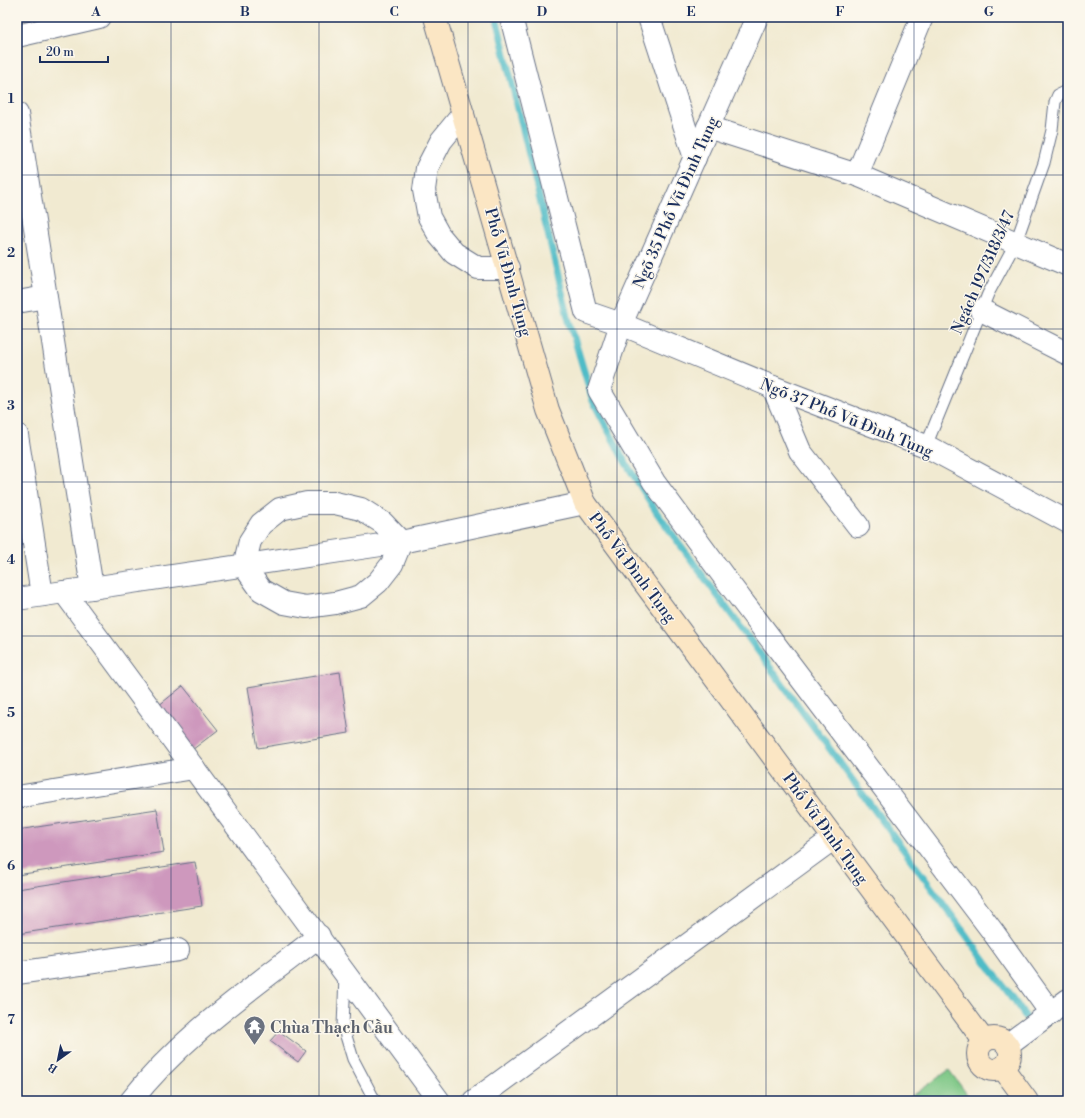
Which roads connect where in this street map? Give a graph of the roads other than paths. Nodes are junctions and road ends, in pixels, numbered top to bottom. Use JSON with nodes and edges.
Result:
{"nodes":[{"id":1,"x":99,"y":17,"type":"edge"},
{"id":2,"x":435,"y":17,"type":"edge"},
{"id":3,"x":511,"y":17,"type":"edge"},
{"id":4,"x":649,"y":17,"type":"edge"},
{"id":5,"x":757,"y":17,"type":"edge"},
{"id":6,"x":922,"y":17,"type":"edge"},
{"id":7,"x":17,"y":36,"type":"edge"},
{"id":8,"x":1068,"y":90,"type":"edge"},
{"id":9,"x":17,"y":114,"type":"edge"},
{"id":10,"x":463,"y":114,"type":"junction"},
{"id":11,"x":708,"y":127,"type":"junction"},
{"id":12,"x":695,"y":158,"type":"junction"},
{"id":13,"x":858,"y":175,"type":"junction"},
{"id":14,"x":1016,"y":242,"type":"junction"},
{"id":15,"x":1068,"y":265,"type":"edge"},
{"id":16,"x":508,"y":268,"type":"junction"},
{"id":17,"x":46,"y":297,"type":"junction"},
{"id":18,"x":17,"y":302,"type":"edge"},
{"id":19,"x":981,"y":310,"type":"junction"},
{"id":20,"x":621,"y":324,"type":"junction"},
{"id":21,"x":1068,"y":354,"type":"edge"},
{"id":22,"x":773,"y":387,"type":"junction"},
{"id":23,"x":17,"y":435,"type":"edge"},
{"id":24,"x":926,"y":446,"type":"junction"},
{"id":25,"x":585,"y":503,"type":"junction"},
{"id":26,"x":1068,"y":522,"type":"edge"},
{"id":27,"x":858,"y":526,"type":"dead end"},
{"id":28,"x":401,"y":542,"type":"junction"},
{"id":29,"x":244,"y":566,"type":"junction"},
{"id":30,"x":92,"y":588,"type":"junction"},
{"id":31,"x":64,"y":592,"type":"junction"},
{"id":32,"x":42,"y":595,"type":"junction"},
{"id":33,"x":17,"y":599,"type":"edge"},
{"id":34,"x":194,"y":768,"type":"junction"},
{"id":35,"x":17,"y":797,"type":"edge"},
{"id":36,"x":834,"y":838,"type":"junction"},
{"id":37,"x":319,"y":936,"type":"junction"},
{"id":38,"x":178,"y":950,"type":"dead end"},
{"id":39,"x":17,"y":973,"type":"edge"},
{"id":40,"x":345,"y":973,"type":"junction"},
{"id":41,"x":1060,"y":1006,"type":"edge"},
{"id":42,"x":984,"y":1041,"type":"junction"},
{"id":43,"x":1006,"y":1045,"type":"junction"},
{"id":44,"x":1002,"y":1067,"type":"junction"},
{"id":45,"x":131,"y":1101,"type":"edge"},
{"id":46,"x":375,"y":1101,"type":"edge"},
{"id":47,"x":439,"y":1101,"type":"edge"},
{"id":48,"x":474,"y":1101,"type":"edge"},
{"id":49,"x":1027,"y":1101,"type":"edge"}],
"edges":[{"from":1,"to":7,"type":"street"},
{"from":2,"to":10,"type":"street","name":"Phố Vũ Đình Tụng"},
{"from":3,"to":20,"type":"street","name":"Ngõ 37 Phố Vũ Đình Tụng"},
{"from":4,"to":12,"type":"street"},
{"from":5,"to":11,"type":"street","name":"Ngõ 35 Phố Vũ Đình Tụng"},
{"from":6,"to":13,"type":"street"},
{"from":8,"to":14,"type":"lane","name":"Ngách 197/318/3/47"},
{"from":9,"to":17,"type":"street"},
{"from":10,"to":16,"type":"street","name":"Phố Vũ Đình Tụng"},
{"from":10,"to":16,"type":"street"},
{"from":11,"to":12,"type":"street","name":"Ngõ 35 Phố Vũ Đình Tụng"},
{"from":11,"to":13,"type":"street"},
{"from":12,"to":20,"type":"street","name":"Ngõ 35 Phố Vũ Đình Tụng"},
{"from":13,"to":14,"type":"street"},
{"from":14,"to":15,"type":"street"},
{"from":14,"to":19,"type":"lane","name":"Ngách 197/318/3/47"},
{"from":16,"to":25,"type":"street","name":"Phố Vũ Đình Tụng"},
{"from":17,"to":18,"type":"street"},
{"from":17,"to":30,"type":"street"},
{"from":19,"to":21,"type":"street"},
{"from":19,"to":24,"type":"lane","name":"Ngách 197/318/3/47"},
{"from":20,"to":22,"type":"street","name":"Ngõ 37 Phố Vũ Đình Tụng"},
{"from":20,"to":41,"type":"street","name":"Ngõ 35 Phố Vũ Đình Tụng"},
{"from":22,"to":24,"type":"street","name":"Ngõ 37 Phố Vũ Đình Tụng"},
{"from":22,"to":27,"type":"street"},
{"from":23,"to":32,"type":"street"},
{"from":24,"to":26,"type":"street","name":"Ngõ 37 Phố Vũ Đình Tụng"},
{"from":25,"to":28,"type":"street"},
{"from":25,"to":36,"type":"street","name":"Phố Vũ Đình Tụng"},
{"from":28,"to":29,"type":"street"},
{"from":28,"to":29,"type":"street"},
{"from":28,"to":29,"type":"street"},
{"from":29,"to":30,"type":"street"},
{"from":30,"to":31,"type":"street"},
{"from":31,"to":32,"type":"street"},
{"from":31,"to":34,"type":"street"},
{"from":32,"to":33,"type":"street"},
{"from":34,"to":35,"type":"street"},
{"from":34,"to":37,"type":"street"},
{"from":36,"to":42,"type":"street","name":"Phố Vũ Đình Tụng"},
{"from":36,"to":48,"type":"street"},
{"from":37,"to":40,"type":"street"},
{"from":37,"to":45,"type":"street"},
{"from":38,"to":39,"type":"street"},
{"from":40,"to":46,"type":"lane"},
{"from":40,"to":47,"type":"street"},
{"from":41,"to":43,"type":"street"},
{"from":42,"to":43,"type":"street"},
{"from":42,"to":44,"type":"street"},
{"from":43,"to":44,"type":"street"},
{"from":44,"to":49,"type":"street"}]}
